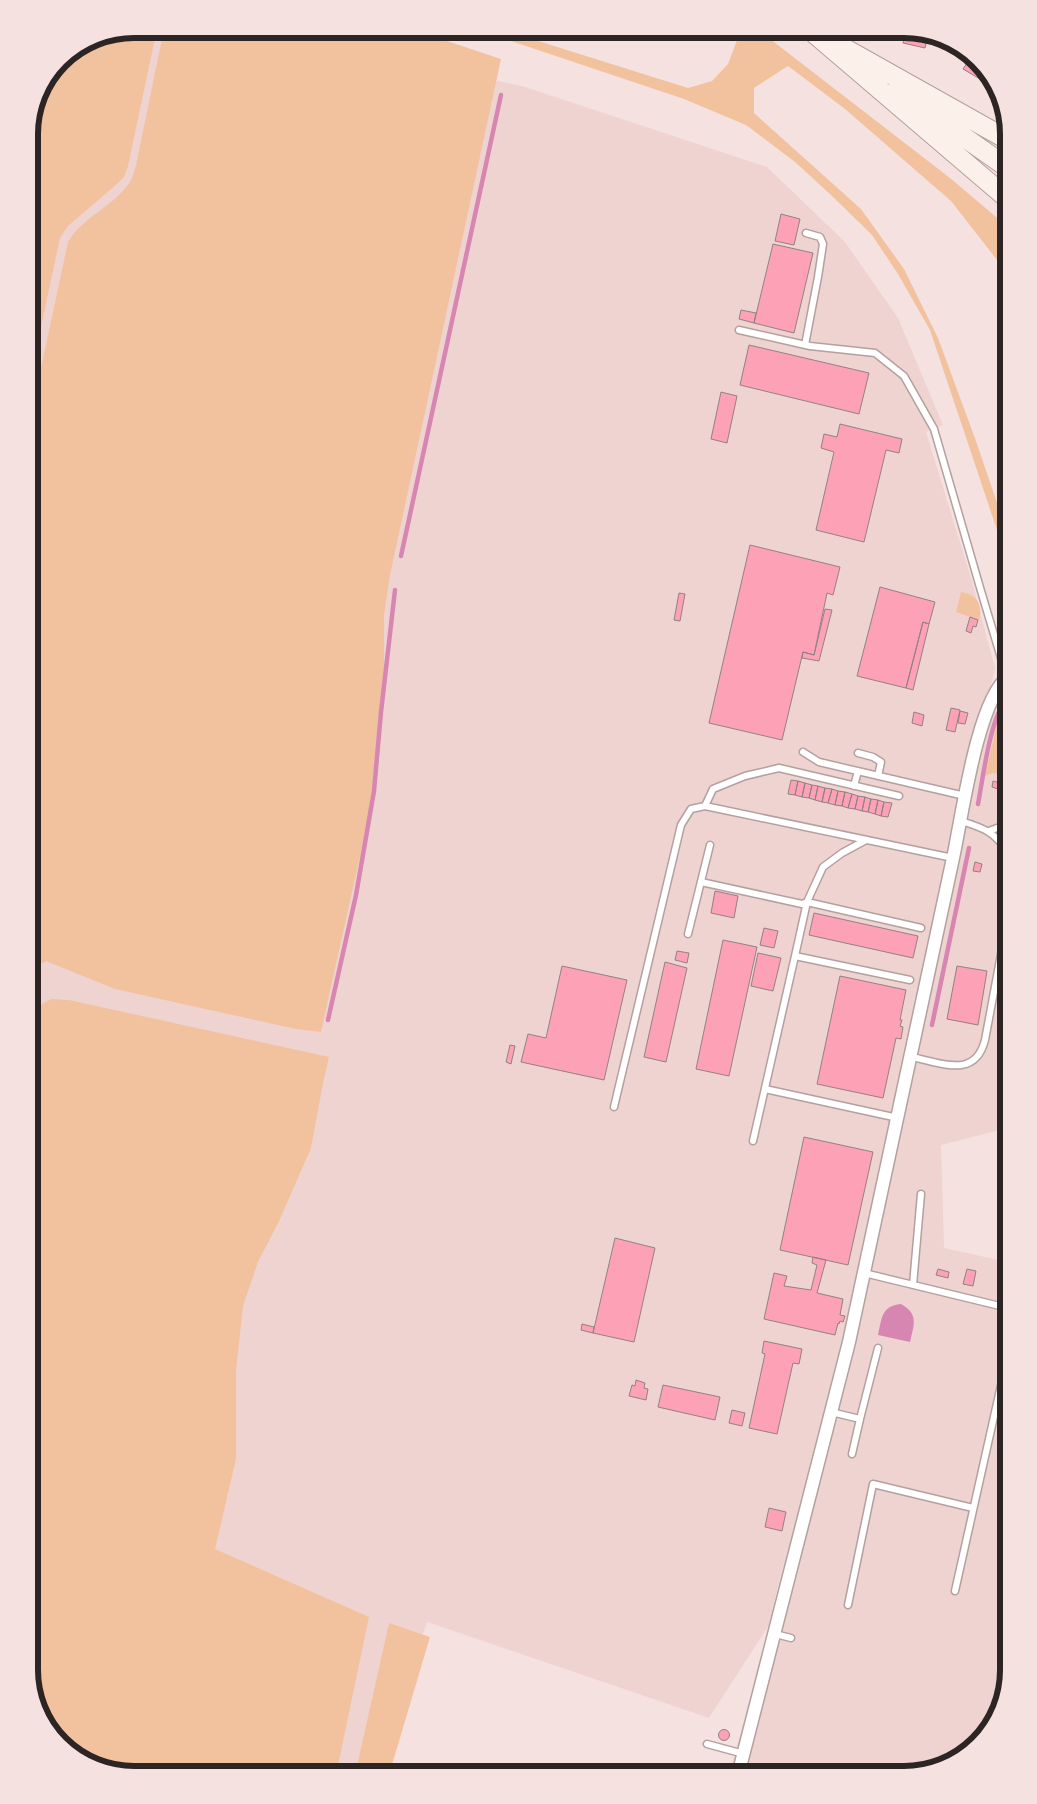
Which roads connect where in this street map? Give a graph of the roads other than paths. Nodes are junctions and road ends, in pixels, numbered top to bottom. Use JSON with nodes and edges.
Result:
{"nodes":[{"id":1,"x":820,"y":38,"type":"edge"},
{"id":2,"x":823,"y":38,"type":"edge"},
{"id":3,"x":826,"y":38,"type":"edge"},
{"id":4,"x":1000,"y":136,"type":"edge"},
{"id":5,"x":1000,"y":162,"type":"edge"},
{"id":6,"x":1000,"y":192,"type":"edge"},
{"id":7,"x":806,"y":233,"type":"dead end"},
{"id":8,"x":739,"y":330,"type":"dead end"},
{"id":9,"x":805,"y":345,"type":"junction"},
{"id":10,"x":1000,"y":650,"type":"edge"},
{"id":11,"x":1000,"y":684,"type":"edge"},
{"id":12,"x":803,"y":752,"type":"dead end"},
{"id":13,"x":858,"y":753,"type":"dead end"},
{"id":14,"x":858,"y":771,"type":"junction"},
{"id":15,"x":878,"y":776,"type":"junction"},
{"id":16,"x":854,"y":786,"type":"junction"},
{"id":17,"x":899,"y":796,"type":"dead end"},
{"id":18,"x":965,"y":796,"type":"junction"},
{"id":19,"x":705,"y":806,"type":"junction"},
{"id":20,"x":961,"y":821,"type":"junction"},
{"id":21,"x":1000,"y":827,"type":"edge"},
{"id":22,"x":989,"y":831,"type":"junction"},
{"id":23,"x":866,"y":840,"type":"junction"},
{"id":24,"x":1000,"y":841,"type":"edge"},
{"id":25,"x":710,"y":845,"type":"dead end"},
{"id":26,"x":953,"y":858,"type":"junction"},
{"id":27,"x":701,"y":882,"type":"junction"},
{"id":28,"x":807,"y":902,"type":"junction"},
{"id":29,"x":921,"y":928,"type":"dead end"},
{"id":30,"x":688,"y":934,"type":"dead end"},
{"id":31,"x":795,"y":956,"type":"junction"},
{"id":32,"x":1000,"y":960,"type":"edge"},
{"id":33,"x":910,"y":980,"type":"dead end"},
{"id":34,"x":911,"y":1057,"type":"junction"},
{"id":35,"x":765,"y":1089,"type":"junction"},
{"id":36,"x":614,"y":1107,"type":"dead end"},
{"id":37,"x":898,"y":1118,"type":"junction"},
{"id":38,"x":753,"y":1140,"type":"dead end"},
{"id":39,"x":921,"y":1194,"type":"dead end"},
{"id":40,"x":864,"y":1273,"type":"junction"},
{"id":41,"x":913,"y":1285,"type":"junction"},
{"id":42,"x":1000,"y":1306,"type":"edge"},
{"id":43,"x":878,"y":1348,"type":"dead end"},
{"id":44,"x":1000,"y":1390,"type":"edge"},
{"id":45,"x":831,"y":1412,"type":"junction"},
{"id":46,"x":860,"y":1419,"type":"junction"},
{"id":47,"x":852,"y":1454,"type":"dead end"},
{"id":48,"x":974,"y":1508,"type":"junction"},
{"id":49,"x":955,"y":1591,"type":"dead end"},
{"id":50,"x":848,"y":1605,"type":"dead end"},
{"id":51,"x":775,"y":1634,"type":"junction"},
{"id":52,"x":791,"y":1638,"type":"dead end"},
{"id":53,"x":707,"y":1744,"type":"dead end"},
{"id":54,"x":744,"y":1754,"type":"junction"},
{"id":55,"x":741,"y":1766,"type":"edge"}],
"edges":[{"from":1,"to":6,"type":"main road"},
{"from":2,"to":5,"type":"main road"},
{"from":3,"to":4,"type":"main road"},
{"from":7,"to":9,"type":"lane"},
{"from":8,"to":9,"type":"lane"},
{"from":9,"to":10,"type":"lane"},
{"from":11,"to":18,"type":"street"},
{"from":12,"to":14,"type":"lane"},
{"from":13,"to":15,"type":"lane"},
{"from":14,"to":15,"type":"lane"},
{"from":14,"to":16,"type":"lane"},
{"from":15,"to":18,"type":"lane"},
{"from":16,"to":17,"type":"lane"},
{"from":16,"to":19,"type":"lane"},
{"from":18,"to":20,"type":"street"},
{"from":19,"to":23,"type":"lane"},
{"from":19,"to":36,"type":"lane"},
{"from":20,"to":22,"type":"lane"},
{"from":20,"to":26,"type":"street"},
{"from":21,"to":22,"type":"lane"},
{"from":22,"to":24,"type":"lane"},
{"from":23,"to":26,"type":"lane"},
{"from":23,"to":28,"type":"lane"},
{"from":25,"to":27,"type":"lane"},
{"from":26,"to":34,"type":"street"},
{"from":27,"to":28,"type":"lane"},
{"from":27,"to":30,"type":"lane"},
{"from":28,"to":29,"type":"lane"},
{"from":28,"to":31,"type":"lane"},
{"from":31,"to":33,"type":"lane"},
{"from":31,"to":35,"type":"lane"},
{"from":32,"to":34,"type":"lane"},
{"from":34,"to":37,"type":"street"},
{"from":35,"to":37,"type":"lane"},
{"from":35,"to":38,"type":"lane"},
{"from":37,"to":40,"type":"street"},
{"from":39,"to":41,"type":"lane"},
{"from":40,"to":41,"type":"lane"},
{"from":40,"to":45,"type":"street"},
{"from":41,"to":42,"type":"lane"},
{"from":43,"to":46,"type":"lane"},
{"from":44,"to":48,"type":"lane"},
{"from":45,"to":46,"type":"lane"},
{"from":45,"to":51,"type":"street"},
{"from":46,"to":47,"type":"lane"},
{"from":48,"to":49,"type":"lane"},
{"from":48,"to":50,"type":"lane"},
{"from":51,"to":52,"type":"lane"},
{"from":51,"to":54,"type":"street"},
{"from":53,"to":54,"type":"lane"},
{"from":54,"to":55,"type":"street"}]}
